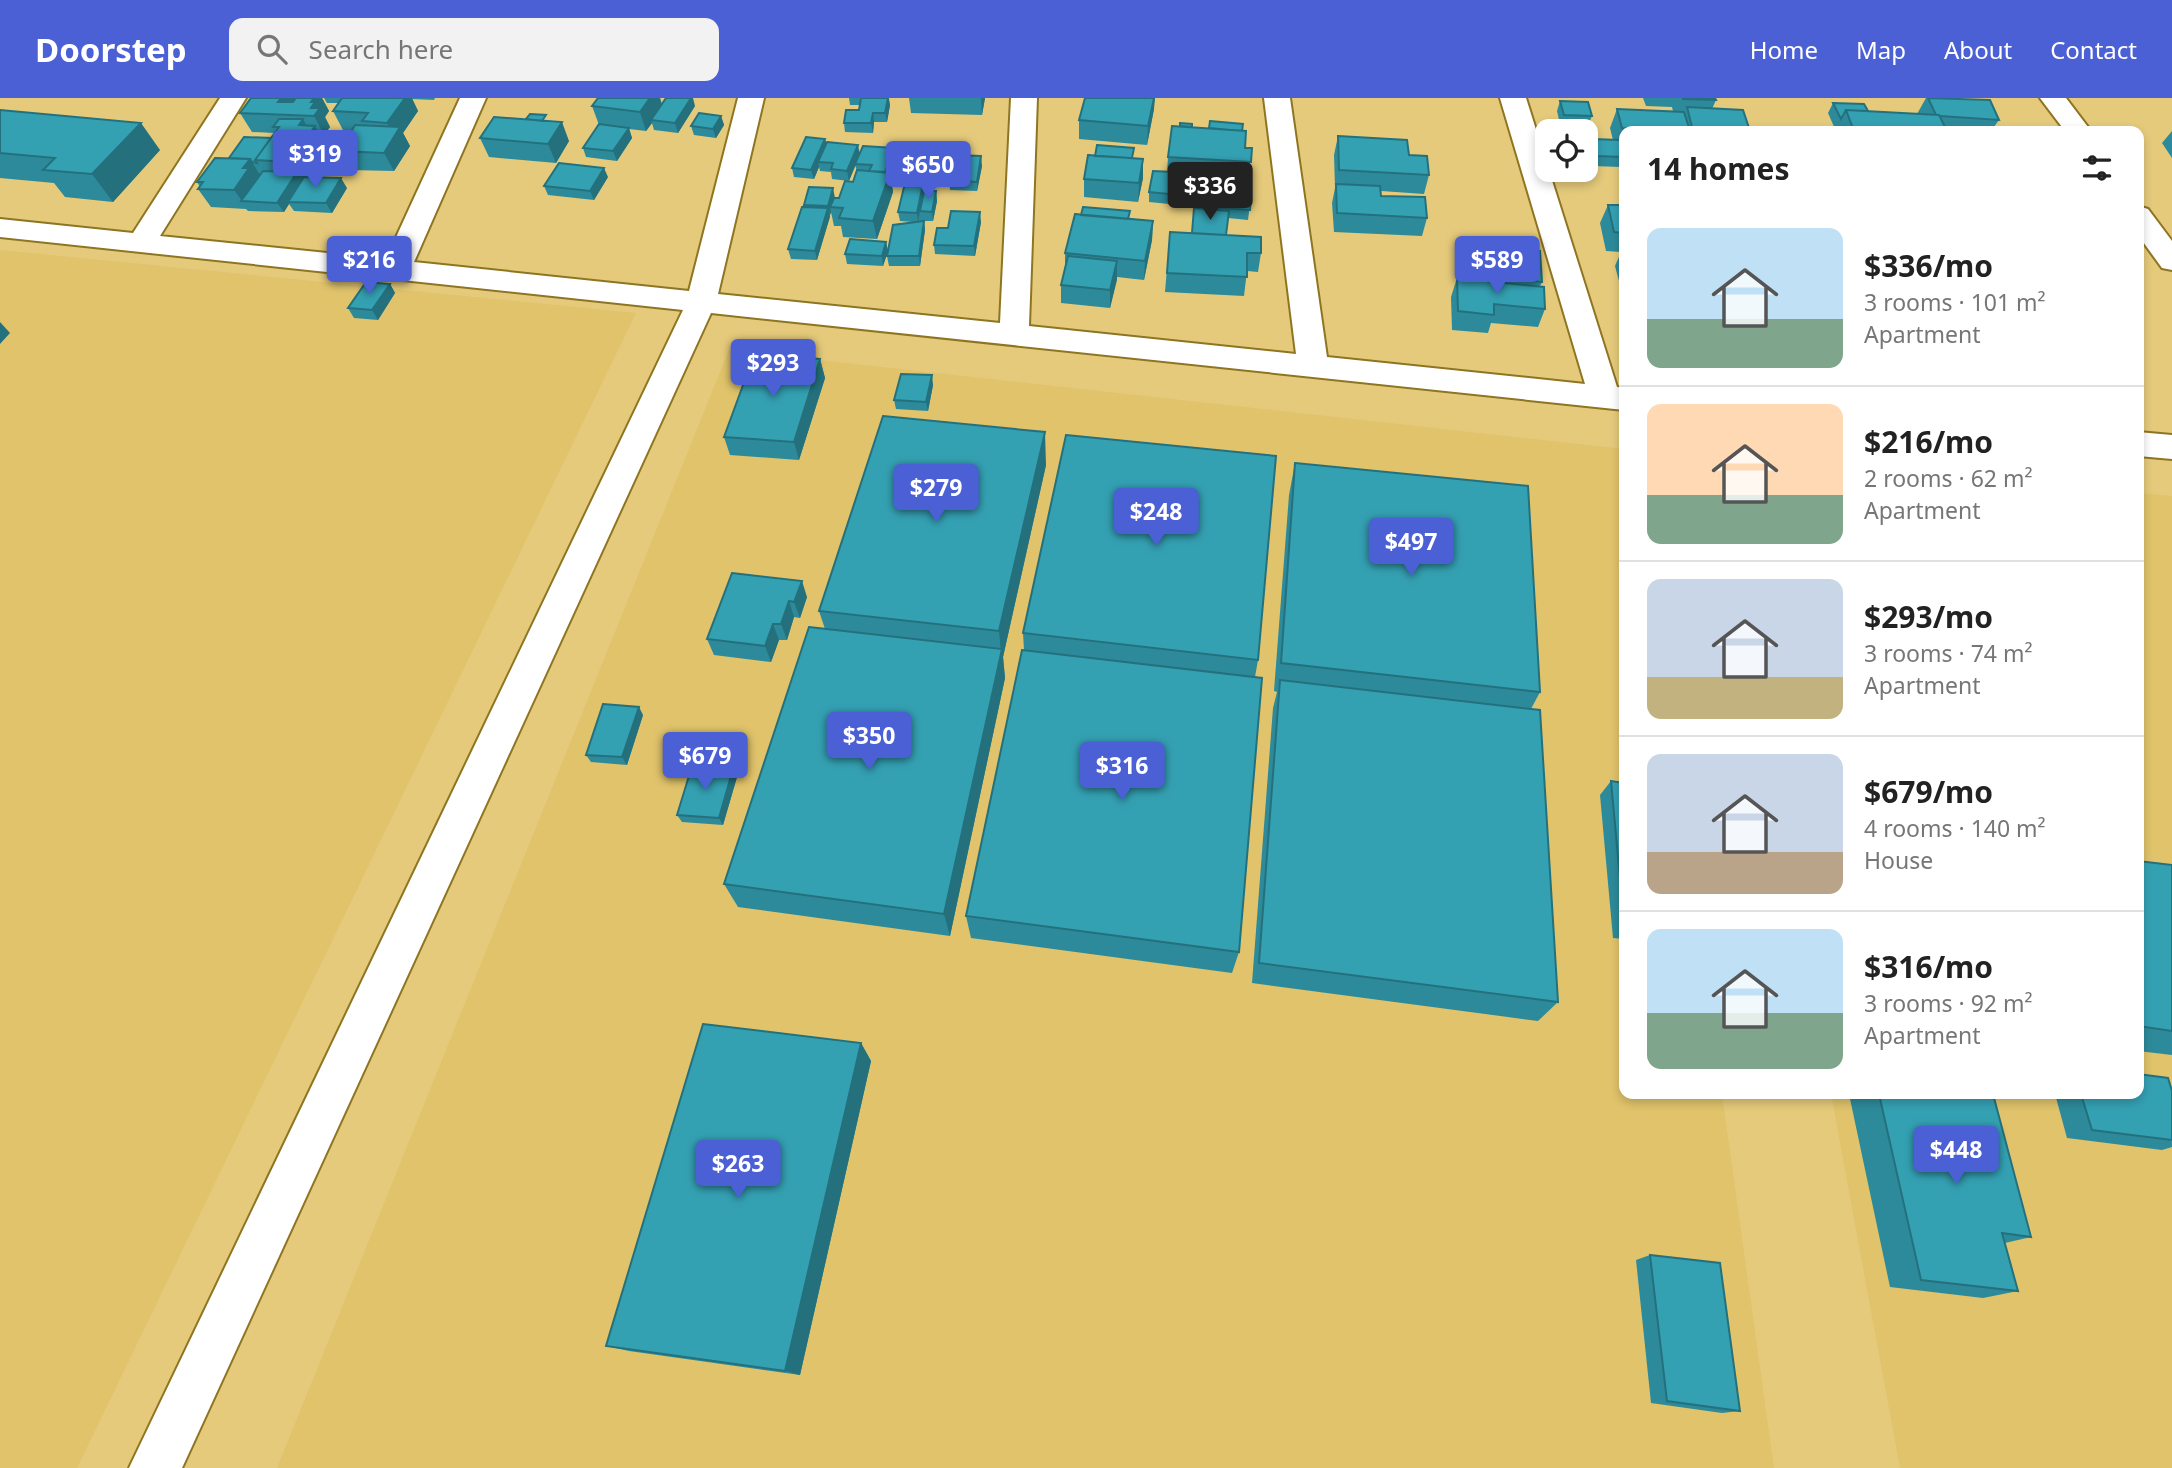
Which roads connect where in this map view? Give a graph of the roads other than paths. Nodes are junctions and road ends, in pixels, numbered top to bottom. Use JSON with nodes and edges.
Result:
{"nodes":[{"id":1,"x":233,"y":98,"type":"edge"},
{"id":2,"x":473,"y":98,"type":"edge"},
{"id":3,"x":751,"y":98,"type":"edge"},
{"id":4,"x":1024,"y":98,"type":"edge"},
{"id":5,"x":1277,"y":98,"type":"edge"},
{"id":6,"x":1513,"y":98,"type":"edge"},
{"id":7,"x":2053,"y":98,"type":"edge"},
{"id":8,"x":2074,"y":126,"type":"edge"},
{"id":9,"x":2144,"y":223,"type":"edge"},
{"id":10,"x":0,"y":228,"type":"edge"},
{"id":11,"x":141,"y":243,"type":"junction"},
{"id":12,"x":2172,"y":261,"type":"edge"},
{"id":13,"x":396,"y":270,"type":"junction"},
{"id":14,"x":701,"y":302,"type":"junction"},
{"id":15,"x":1014,"y":335,"type":"junction"},
{"id":16,"x":1313,"y":366,"type":"junction"},
{"id":17,"x":1614,"y":398,"type":"edge"},
{"id":18,"x":2144,"y":445,"type":"edge"},
{"id":19,"x":2172,"y":447,"type":"edge"},
{"id":20,"x":155,"y":1468,"type":"edge"}],
"edges":[{"from":1,"to":11,"type":"street"},
{"from":2,"to":13,"type":"street"},
{"from":3,"to":14,"type":"street"},
{"from":4,"to":15,"type":"street"},
{"from":5,"to":16,"type":"street"},
{"from":6,"to":17,"type":"street"},
{"from":7,"to":8,"type":"street"},
{"from":9,"to":12,"type":"street"},
{"from":10,"to":11,"type":"street"},
{"from":11,"to":13,"type":"street"},
{"from":13,"to":14,"type":"street"},
{"from":14,"to":15,"type":"street"},
{"from":14,"to":20,"type":"street"},
{"from":15,"to":16,"type":"street"},
{"from":16,"to":17,"type":"street"},
{"from":18,"to":19,"type":"street"}]}
